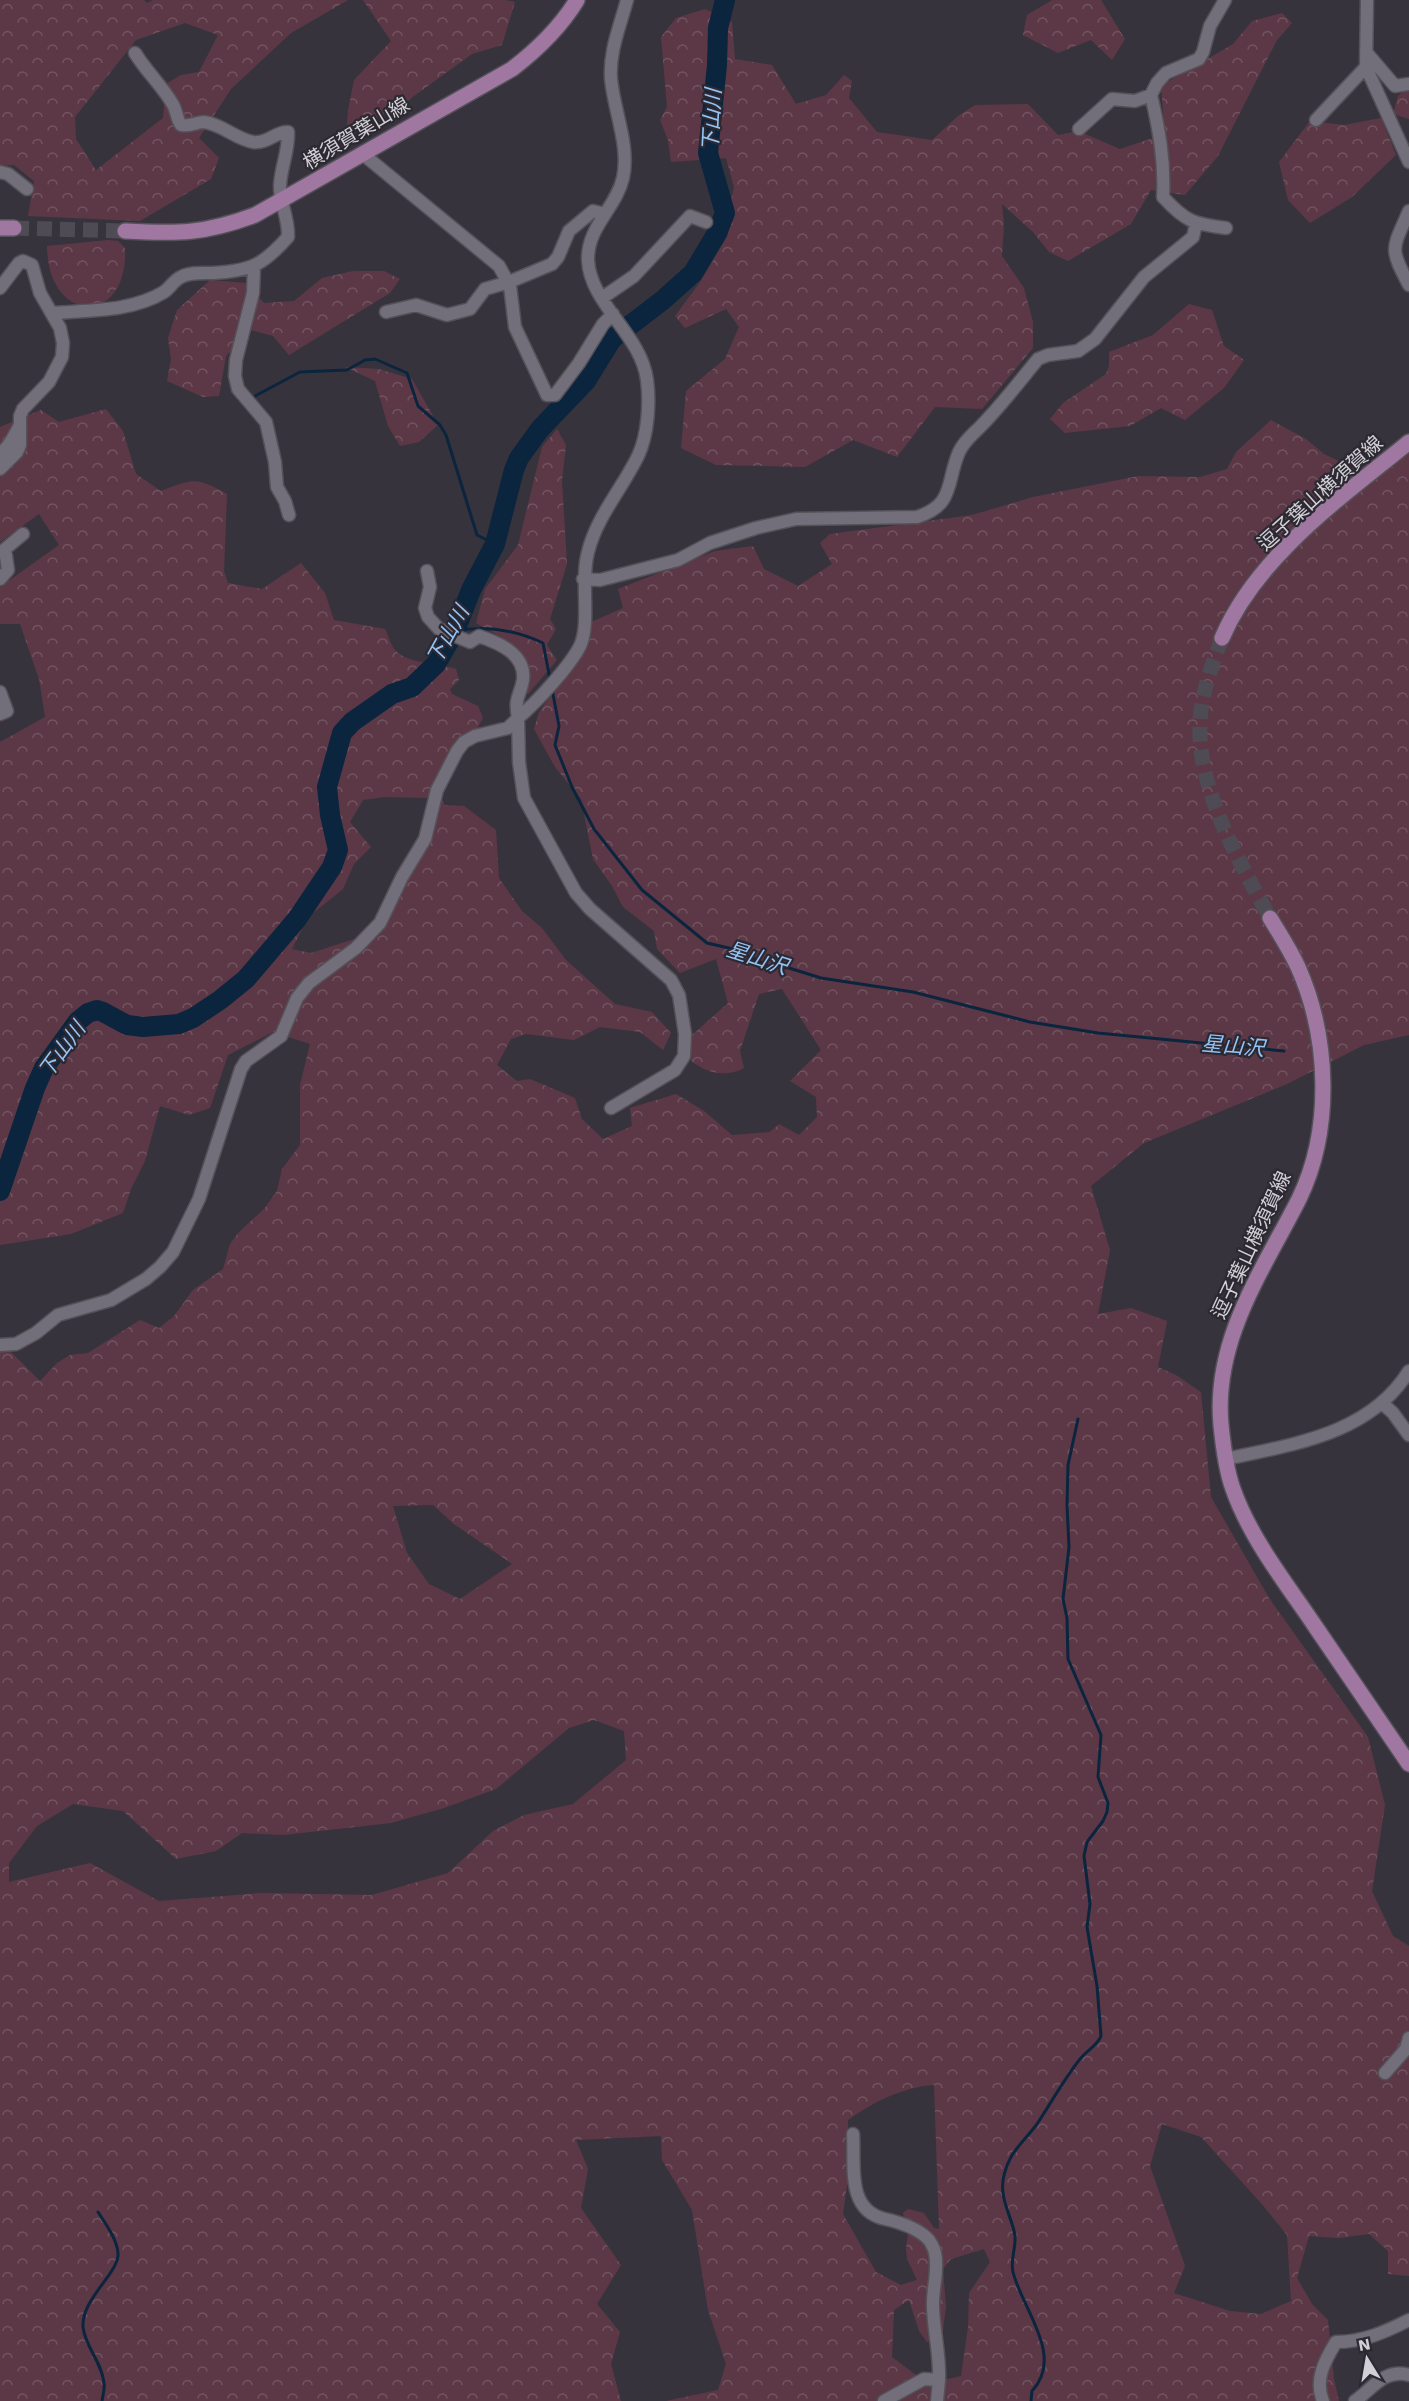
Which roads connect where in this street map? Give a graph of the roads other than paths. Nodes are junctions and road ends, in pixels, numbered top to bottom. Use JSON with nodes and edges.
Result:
{"nodes":[{"id":1,"x":578,"y":0,"type":"edge"},
{"id":2,"x":627,"y":0,"type":"edge"},
{"id":3,"x":1225,"y":0,"type":"edge"},
{"id":4,"x":1367,"y":0,"type":"edge"},
{"id":5,"x":1366,"y":52,"type":"junction"},
{"id":6,"x":135,"y":53,"type":"dead end"},
{"id":7,"x":1366,"y":67,"type":"junction"},
{"id":8,"x":1409,"y":84,"type":"edge"},
{"id":9,"x":1151,"y":95,"type":"junction"},
{"id":10,"x":1316,"y":120,"type":"dead end"},
{"id":11,"x":1079,"y":129,"type":"dead end"},
{"id":12,"x":364,"y":154,"type":"junction"},
{"id":13,"x":1409,"y":162,"type":"edge"},
{"id":14,"x":0,"y":172,"type":"edge"},
{"id":15,"x":27,"y":189,"type":"dead end"},
{"id":16,"x":282,"y":201,"type":"junction"},
{"id":17,"x":1409,"y":211,"type":"edge"},
{"id":18,"x":605,"y":214,"type":"junction"},
{"id":19,"x":706,"y":222,"type":"dead end"},
{"id":20,"x":1196,"y":224,"type":"junction"},
{"id":21,"x":1226,"y":228,"type":"dead end"},
{"id":22,"x":125,"y":231,"type":"tunnel mouth"},
{"id":23,"x":254,"y":267,"type":"junction"},
{"id":24,"x":508,"y":282,"type":"junction"},
{"id":25,"x":1409,"y":285,"type":"edge"},
{"id":26,"x":0,"y":288,"type":"edge"},
{"id":27,"x":602,"y":298,"type":"junction"},
{"id":28,"x":386,"y":312,"type":"dead end"},
{"id":29,"x":52,"y":313,"type":"junction"},
{"id":30,"x":615,"y":316,"type":"junction"},
{"id":31,"x":20,"y":426,"type":"junction"},
{"id":32,"x":1409,"y":442,"type":"edge"},
{"id":33,"x":0,"y":455,"type":"edge"},
{"id":34,"x":0,"y":468,"type":"edge"},
{"id":35,"x":289,"y":515,"type":"dead end"},
{"id":36,"x":23,"y":534,"type":"dead end"},
{"id":37,"x":427,"y":571,"type":"dead end"},
{"id":38,"x":0,"y":579,"type":"edge"},
{"id":39,"x":583,"y":579,"type":"junction"},
{"id":40,"x":1222,"y":638,"type":"tunnel mouth"},
{"id":41,"x":0,"y":692,"type":"edge"},
{"id":42,"x":0,"y":714,"type":"edge"},
{"id":43,"x":522,"y":714,"type":"junction"},
{"id":44,"x":1270,"y":918,"type":"tunnel mouth"},
{"id":45,"x":611,"y":1108,"type":"dead end"},
{"id":46,"x":0,"y":1345,"type":"edge"},
{"id":47,"x":1409,"y":1371,"type":"edge"},
{"id":48,"x":1382,"y":1404,"type":"junction"},
{"id":49,"x":1409,"y":1435,"type":"edge"},
{"id":50,"x":1226,"y":1459,"type":"junction"},
{"id":51,"x":1409,"y":1764,"type":"edge"},
{"id":52,"x":1409,"y":2038,"type":"edge"},
{"id":53,"x":1385,"y":2073,"type":"dead end"},
{"id":54,"x":853,"y":2134,"type":"dead end"},
{"id":55,"x":1409,"y":2320,"type":"edge"},
{"id":56,"x":1409,"y":2374,"type":"edge"},
{"id":57,"x":939,"y":2380,"type":"junction"},
{"id":58,"x":884,"y":2401,"type":"edge"},
{"id":59,"x":937,"y":2401,"type":"edge"},
{"id":60,"x":1323,"y":2401,"type":"edge"},
{"id":61,"x":1354,"y":2401,"type":"edge"}],
"edges":[{"from":1,"to":12,"type":"main road","name":"横須賀葉山線"},
{"from":2,"to":18,"type":"street"},
{"from":3,"to":9,"type":"street"},
{"from":4,"to":5,"type":"street"},
{"from":5,"to":7,"type":"street"},
{"from":5,"to":8,"type":"street"},
{"from":6,"to":16,"type":"street"},
{"from":7,"to":10,"type":"street"},
{"from":7,"to":13,"type":"street"},
{"from":9,"to":11,"type":"street"},
{"from":9,"to":20,"type":"street"},
{"from":12,"to":16,"type":"main road","name":"横須賀葉山線"},
{"from":12,"to":24,"type":"street"},
{"from":14,"to":15,"type":"street"},
{"from":16,"to":22,"type":"main road","name":"横須賀葉山線"},
{"from":16,"to":23,"type":"street"},
{"from":17,"to":25,"type":"street"},
{"from":18,"to":24,"type":"street"},
{"from":18,"to":27,"type":"street"},
{"from":19,"to":27,"type":"street"},
{"from":20,"to":21,"type":"street"},
{"from":20,"to":39,"type":"street"},
{"from":23,"to":29,"type":"street"},
{"from":23,"to":35,"type":"street"},
{"from":24,"to":28,"type":"street"},
{"from":24,"to":30,"type":"street"},
{"from":26,"to":29,"type":"street"},
{"from":27,"to":30,"type":"street"},
{"from":29,"to":31,"type":"street"},
{"from":30,"to":39,"type":"street"},
{"from":31,"to":33,"type":"street"},
{"from":31,"to":34,"type":"street"},
{"from":32,"to":40,"type":"main road","name":"逗子葉山横須賀線"},
{"from":36,"to":38,"type":"street"},
{"from":37,"to":43,"type":"street"},
{"from":39,"to":43,"type":"street"},
{"from":41,"to":42,"type":"street"},
{"from":43,"to":45,"type":"street"},
{"from":43,"to":46,"type":"street"},
{"from":44,"to":50,"type":"main road","name":"逗子葉山横須賀線"},
{"from":47,"to":48,"type":"street"},
{"from":48,"to":49,"type":"street"},
{"from":48,"to":50,"type":"street"},
{"from":50,"to":51,"type":"main road","name":"逗子葉山横須賀線"},
{"from":52,"to":53,"type":"street"},
{"from":54,"to":57,"type":"street"},
{"from":55,"to":60,"type":"street"},
{"from":56,"to":61,"type":"street"},
{"from":57,"to":58,"type":"street"},
{"from":57,"to":59,"type":"street"}]}
